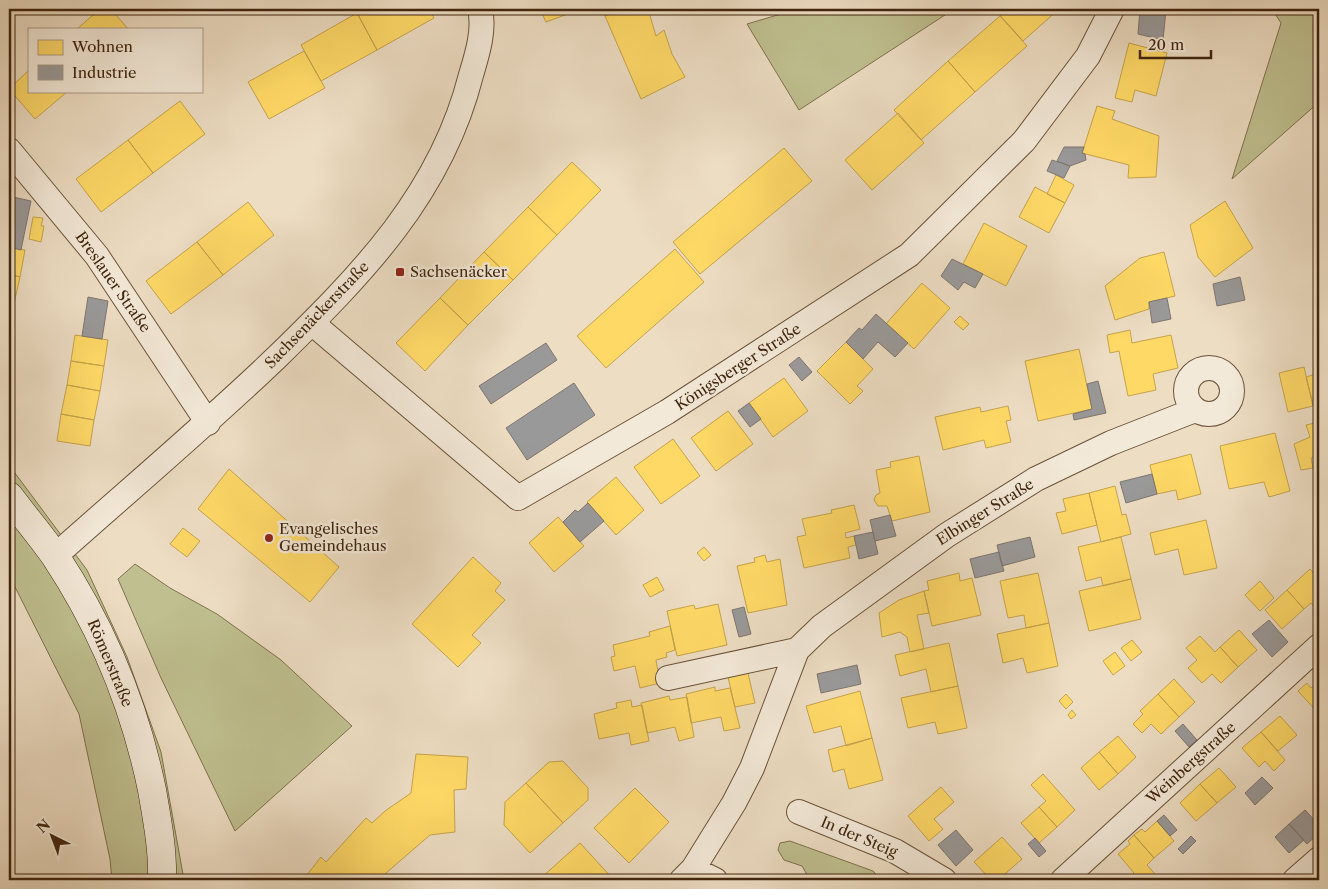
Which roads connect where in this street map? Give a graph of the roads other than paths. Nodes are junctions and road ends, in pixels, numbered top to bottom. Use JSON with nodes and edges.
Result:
{"nodes":[{"id":1,"x":480,"y":9,"type":"edge"},
{"id":2,"x":1112,"y":9,"type":"edge"},
{"id":3,"x":9,"y":150,"type":"edge"},
{"id":4,"x":312,"y":323,"type":"junction"},
{"id":5,"x":1195,"y":410,"type":"dead end"},
{"id":6,"x":208,"y":423,"type":"junction"},
{"id":7,"x":9,"y":496,"type":"edge"},
{"id":8,"x":55,"y":556,"type":"junction"},
{"id":9,"x":1319,"y":646,"type":"edge"},
{"id":10,"x":797,"y":650,"type":"junction"},
{"id":11,"x":668,"y":678,"type":"dead end"},
{"id":12,"x":799,"y":812,"type":"dead end"},
{"id":13,"x":1319,"y":859,"type":"edge"},
{"id":14,"x":687,"y":874,"type":"edge"},
{"id":15,"x":162,"y":880,"type":"edge"},
{"id":16,"x":715,"y":880,"type":"edge"},
{"id":17,"x":944,"y":880,"type":"edge"},
{"id":18,"x":1063,"y":880,"type":"edge"},
{"id":19,"x":1295,"y":880,"type":"edge"}],
"edges":[{"from":1,"to":4,"type":"street","name":"Sachsenäckerstraße"},
{"from":2,"to":4,"type":"street","name":"Königsberger Straße"},
{"from":3,"to":6,"type":"street","name":"Breslauer Straße"},
{"from":4,"to":6,"type":"street","name":"Sachsenäckerstraße"},
{"from":5,"to":10,"type":"street","name":"Elbinger Straße"},
{"from":6,"to":8,"type":"street","name":"Sachsenäckerstraße"},
{"from":7,"to":8,"type":"main road","name":"Römerstraße"},
{"from":8,"to":15,"type":"main road","name":"Römerstraße"},
{"from":9,"to":18,"type":"street","name":"Weinbergstraße"},
{"from":10,"to":11,"type":"street"},
{"from":10,"to":14,"type":"street","name":"Elbinger Straße"},
{"from":12,"to":17,"type":"street","name":"In der Steig"},
{"from":13,"to":19,"type":"street"},
{"from":14,"to":16,"type":"street"}]}
